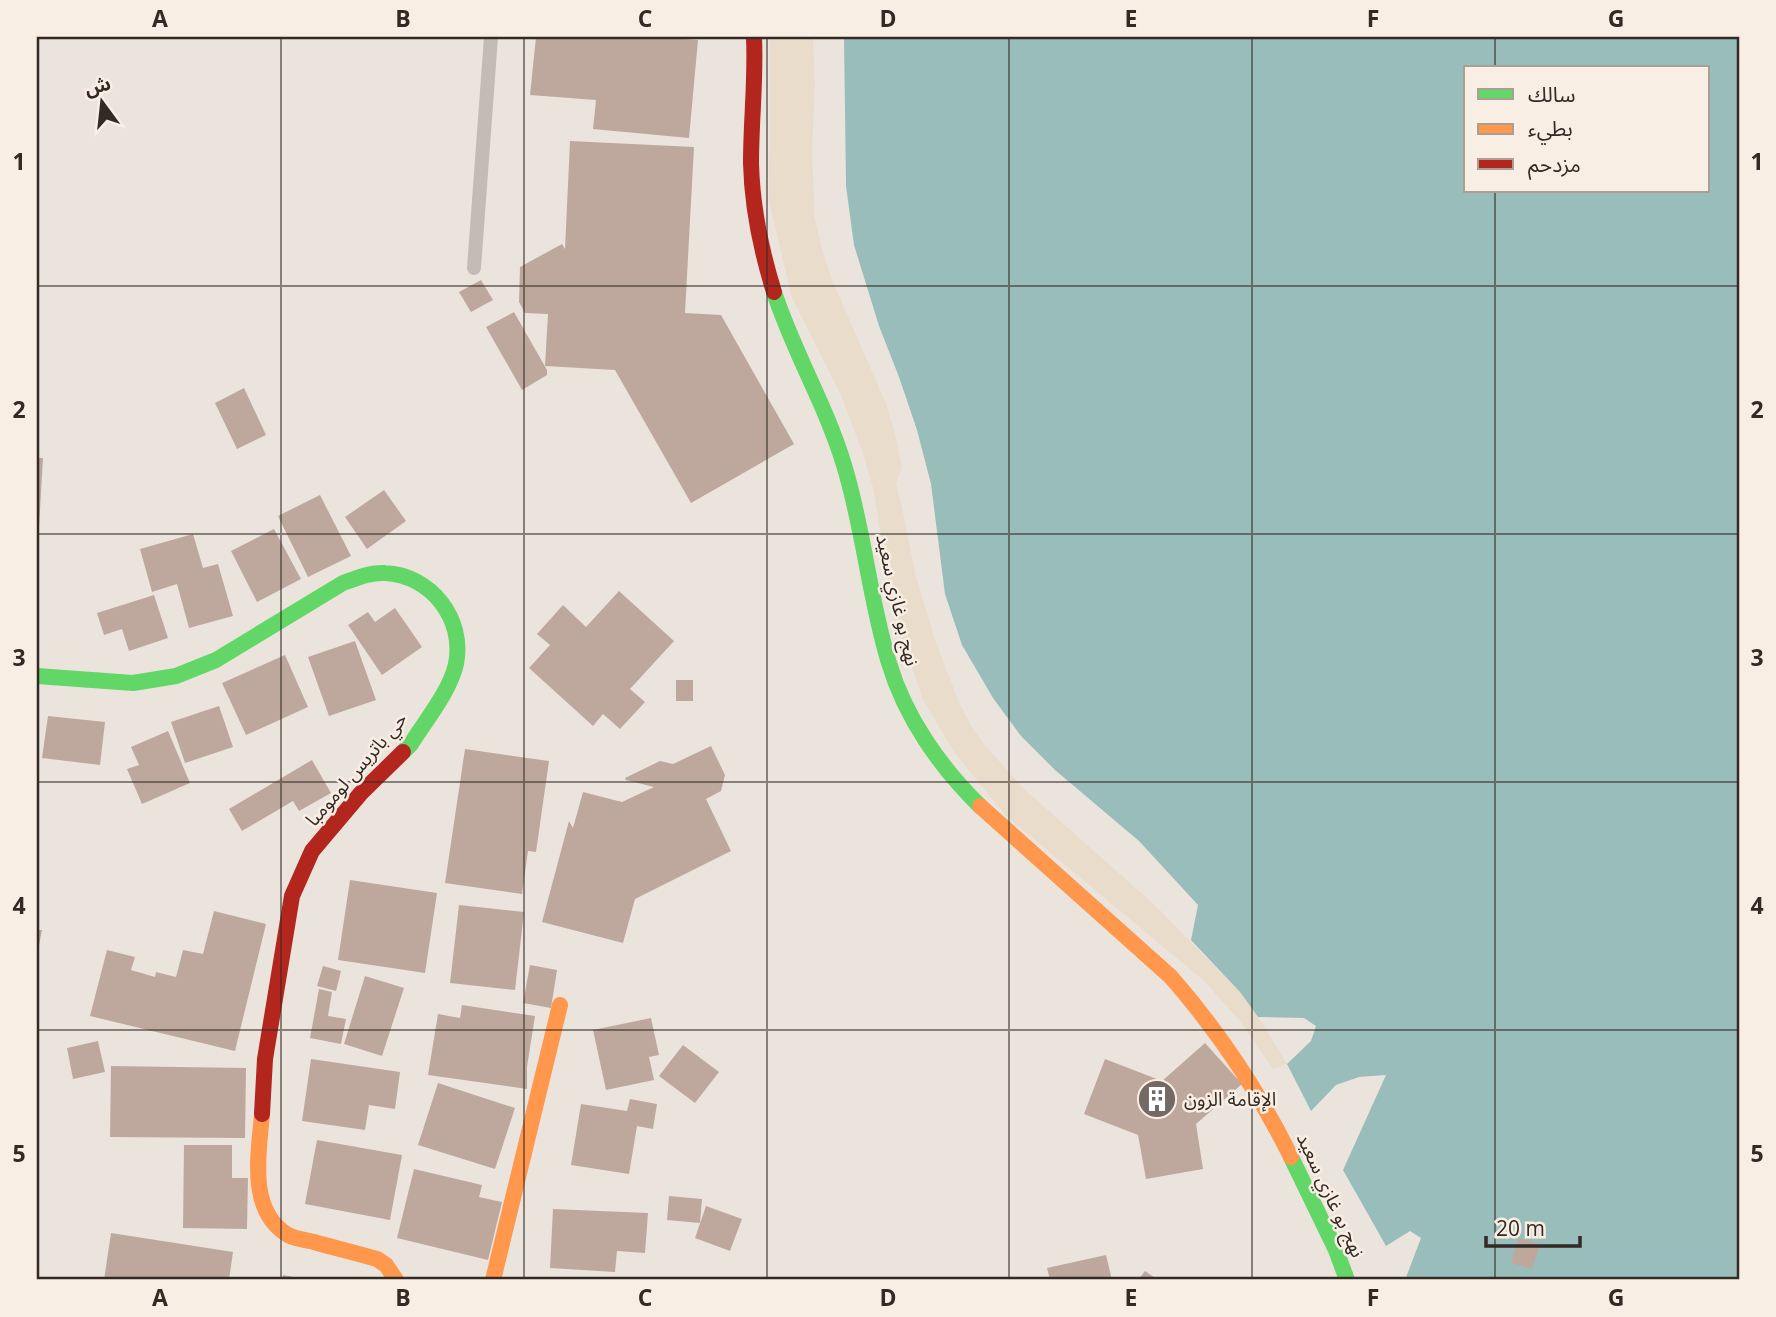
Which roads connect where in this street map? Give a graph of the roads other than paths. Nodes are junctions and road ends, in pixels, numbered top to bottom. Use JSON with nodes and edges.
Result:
{"nodes":[{"id":1,"x":491,"y":37,"type":"edge"},
{"id":2,"x":754,"y":37,"type":"edge"},
{"id":3,"x":474,"y":268,"type":"dead end"},
{"id":4,"x":37,"y":676,"type":"edge"},
{"id":5,"x":560,"y":1004,"type":"dead end"},
{"id":6,"x":396,"y":1280,"type":"edge"},
{"id":7,"x":493,"y":1280,"type":"edge"},
{"id":8,"x":1347,"y":1280,"type":"edge"}],
"edges":[{"from":1,"to":3,"type":"lane"},
{"from":2,"to":8,"type":"street","name":"نهج بو غازي سعيد"},
{"from":4,"to":6,"type":"street","name":"حي باتريس لومومبا"},
{"from":5,"to":7,"type":"street"}]}
